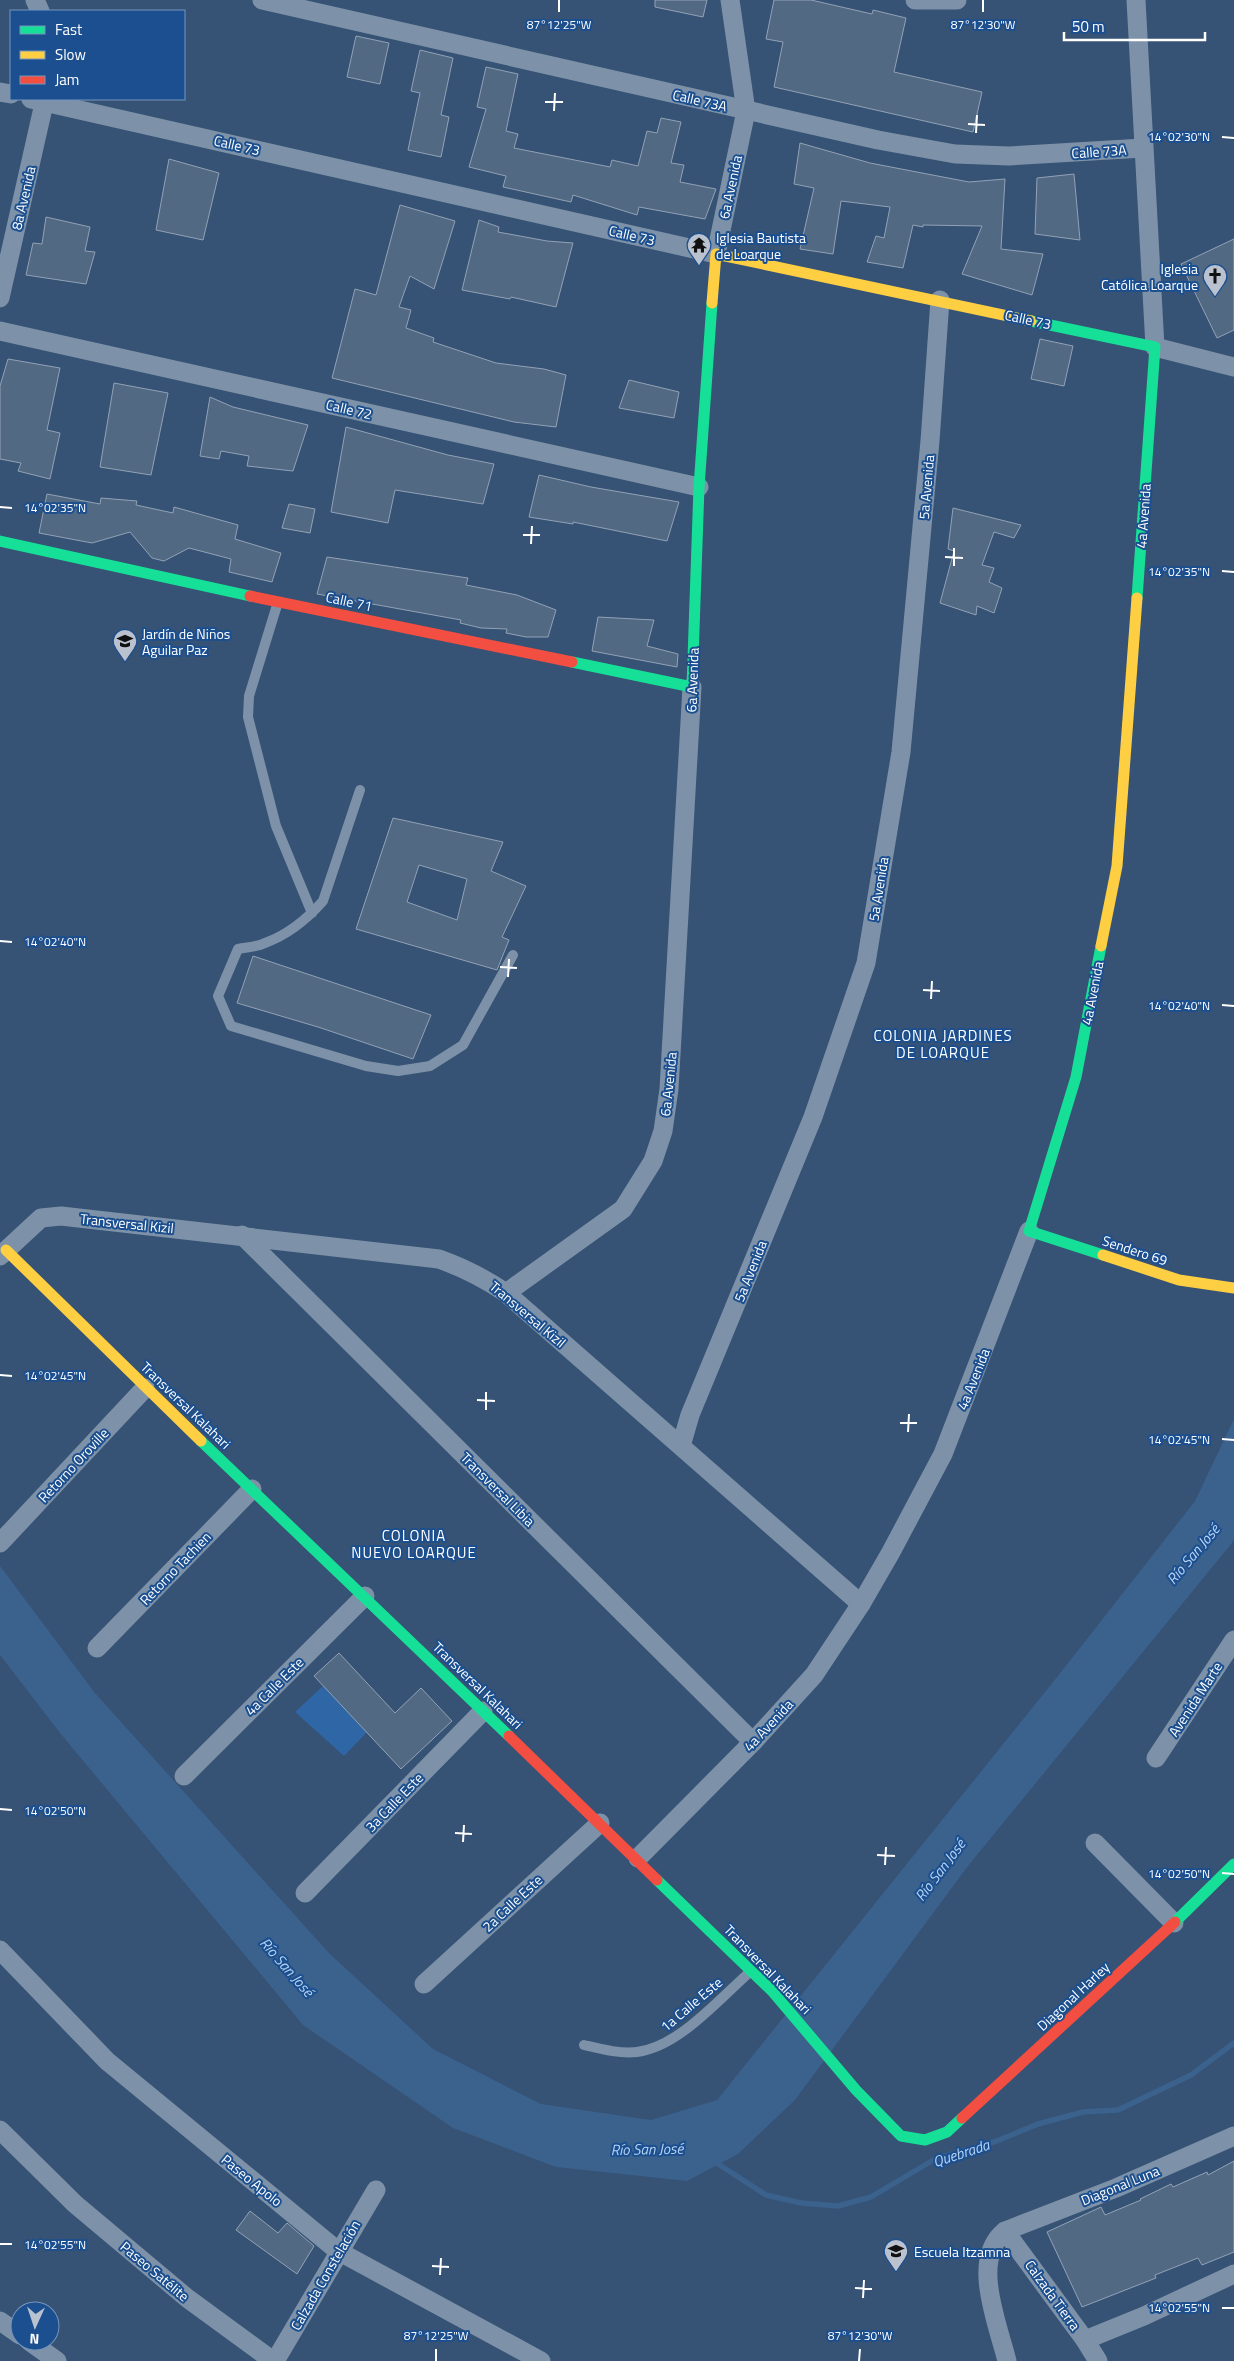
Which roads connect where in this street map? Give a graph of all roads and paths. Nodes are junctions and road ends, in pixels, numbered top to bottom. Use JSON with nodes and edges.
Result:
{"nodes":[{"id":1,"x":262,"y":0,"type":"edge"},
{"id":2,"x":730,"y":0,"type":"edge"},
{"id":3,"x":915,"y":0,"type":"edge"},
{"id":4,"x":957,"y":0,"type":"edge"},
{"id":5,"x":1136,"y":0,"type":"edge"},
{"id":6,"x":41,"y":100,"type":"edge"},
{"id":7,"x":746,"y":111,"type":"junction"},
{"id":8,"x":1143,"y":148,"type":"junction"},
{"id":9,"x":716,"y":254,"type":"junction"},
{"id":10,"x":0,"y":298,"type":"edge"},
{"id":11,"x":940,"y":300,"type":"junction"},
{"id":12,"x":0,"y":331,"type":"edge"},
{"id":13,"x":1155,"y":347,"type":"junction"},
{"id":14,"x":1234,"y":367,"type":"edge"},
{"id":15,"x":699,"y":487,"type":"junction"},
{"id":16,"x":0,"y":541,"type":"edge"},
{"id":17,"x":278,"y":602,"type":"junction"},
{"id":18,"x":692,"y":687,"type":"junction"},
{"id":19,"x":360,"y":790,"type":"dead end"},
{"id":20,"x":312,"y":913,"type":"junction"},
{"id":21,"x":513,"y":955,"type":"dead end"},
{"id":22,"x":1029,"y":1231,"type":"junction"},
{"id":23,"x":242,"y":1235,"type":"junction"},
{"id":24,"x":3,"y":1253,"type":"edge"},
{"id":25,"x":1234,"y":1288,"type":"edge"},
{"id":26,"x":506,"y":1293,"type":"junction"},
{"id":27,"x":145,"y":1388,"type":"junction"},
{"id":28,"x":681,"y":1446,"type":"junction"},
{"id":29,"x":252,"y":1489,"type":"junction"},
{"id":30,"x":0,"y":1543,"type":"edge"},
{"id":31,"x":365,"y":1596,"type":"junction"},
{"id":32,"x":861,"y":1604,"type":"junction"},
{"id":33,"x":1234,"y":1640,"type":"edge"},
{"id":34,"x":97,"y":1648,"type":"dead end"},
{"id":35,"x":483,"y":1711,"type":"junction"},
{"id":36,"x":753,"y":1742,"type":"junction"},
{"id":37,"x":1156,"y":1758,"type":"dead end"},
{"id":38,"x":184,"y":1776,"type":"dead end"},
{"id":39,"x":600,"y":1823,"type":"junction"},
{"id":40,"x":1095,"y":1843,"type":"dead end"},
{"id":41,"x":638,"y":1858,"type":"junction"},
{"id":42,"x":1234,"y":1864,"type":"edge"},
{"id":43,"x":305,"y":1893,"type":"dead end"},
{"id":44,"x":1174,"y":1923,"type":"junction"},
{"id":45,"x":0,"y":1950,"type":"edge"},
{"id":46,"x":752,"y":1970,"type":"junction"},
{"id":47,"x":424,"y":1984,"type":"dead end"},
{"id":48,"x":584,"y":2045,"type":"dead end"},
{"id":49,"x":0,"y":2130,"type":"edge"},
{"id":50,"x":1234,"y":2136,"type":"edge"},
{"id":51,"x":925,"y":2140,"type":"joint"},
{"id":52,"x":376,"y":2190,"type":"dead end"},
{"id":53,"x":1005,"y":2231,"type":"junction"},
{"id":54,"x":338,"y":2251,"type":"junction"},
{"id":55,"x":1234,"y":2274,"type":"edge"},
{"id":56,"x":1085,"y":2340,"type":"junction"},
{"id":57,"x":43,"y":2351,"type":"edge"},
{"id":58,"x":57,"y":2361,"type":"edge"},
{"id":59,"x":274,"y":2361,"type":"edge"},
{"id":60,"x":542,"y":2361,"type":"edge"},
{"id":61,"x":1008,"y":2361,"type":"edge"},
{"id":62,"x":1098,"y":2361,"type":"edge"}],
"edges":[{"from":1,"to":7,"type":"street","name":"Calle 73A"},
{"from":2,"to":7,"type":"street","name":"6a Avenida"},
{"from":3,"to":4,"type":"street"},
{"from":5,"to":8,"type":"street","name":"4a Avenida"},
{"from":6,"to":9,"type":"street","name":"Calle 73"},
{"from":6,"to":10,"type":"street","name":"8a Avenida"},
{"from":7,"to":8,"type":"street","name":"Calle 73A"},
{"from":7,"to":9,"type":"street","name":"6a Avenida"},
{"from":8,"to":13,"type":"street","name":"4a Avenida"},
{"from":9,"to":11,"type":"street","name":"Calle 73"},
{"from":9,"to":15,"type":"street","name":"6a Avenida"},
{"from":11,"to":13,"type":"street","name":"Calle 73"},
{"from":11,"to":28,"type":"street","name":"5a Avenida"},
{"from":12,"to":15,"type":"street","name":"Calle 72"},
{"from":13,"to":14,"type":"street","name":"Calle 73"},
{"from":13,"to":22,"type":"street","name":"4a Avenida"},
{"from":15,"to":18,"type":"street","name":"6a Avenida"},
{"from":16,"to":17,"type":"street","name":"Calle 71"},
{"from":17,"to":18,"type":"street","name":"Calle 71"},
{"from":17,"to":20,"type":"lane"},
{"from":18,"to":26,"type":"street","name":"6a Avenida"},
{"from":19,"to":20,"type":"lane"},
{"from":20,"to":21,"type":"lane"},
{"from":22,"to":25,"type":"street","name":"Sendero 69"},
{"from":22,"to":32,"type":"street","name":"4a Avenida"},
{"from":23,"to":24,"type":"street","name":"Transversal Kizil"},
{"from":23,"to":26,"type":"street","name":"Transversal Kizil"},
{"from":23,"to":36,"type":"street","name":"Transversal Libia"},
{"from":24,"to":27,"type":"street","name":"Transversal Kalahari"},
{"from":26,"to":28,"type":"street","name":"Transversal Kizil"},
{"from":27,"to":29,"type":"street","name":"Transversal Kalahari"},
{"from":27,"to":30,"type":"street","name":"Retorno Oroville"},
{"from":28,"to":32,"type":"street","name":"Transversal Kizil"},
{"from":29,"to":31,"type":"street","name":"Transversal Kalahari"},
{"from":29,"to":34,"type":"street","name":"Retorno Tachien"},
{"from":31,"to":35,"type":"street","name":"Transversal Kalahari"},
{"from":31,"to":38,"type":"street","name":"4a Calle Este"},
{"from":32,"to":36,"type":"street","name":"4a Avenida"},
{"from":33,"to":37,"type":"street","name":"Avenida Marte"},
{"from":35,"to":39,"type":"street","name":"Transversal Kalahari"},
{"from":35,"to":43,"type":"street","name":"3a Calle Este"},
{"from":36,"to":41,"type":"street","name":"4a Avenida"},
{"from":39,"to":41,"type":"street","name":"Transversal Kalahari"},
{"from":39,"to":47,"type":"street","name":"2a Calle Este"},
{"from":40,"to":44,"type":"street"},
{"from":41,"to":46,"type":"street","name":"Transversal Kalahari"},
{"from":42,"to":44,"type":"street","name":"Diagonal Harley"},
{"from":44,"to":51,"type":"street","name":"Diagonal Harley"},
{"from":45,"to":54,"type":"street","name":"Paseo Apolo"},
{"from":46,"to":48,"type":"lane","name":"1a Calle Este"},
{"from":46,"to":51,"type":"street","name":"Transversal Kalahari"},
{"from":49,"to":59,"type":"street","name":"Paseo Satélite"},
{"from":50,"to":53,"type":"street","name":"Diagonal Luna"},
{"from":52,"to":54,"type":"street","name":"Calzada Constelación"},
{"from":53,"to":56,"type":"street","name":"Calzada Tierra"},
{"from":53,"to":61,"type":"street"},
{"from":54,"to":59,"type":"street","name":"Calzada Constelación"},
{"from":54,"to":60,"type":"street","name":"Paseo Apolo"},
{"from":55,"to":56,"type":"street"},
{"from":56,"to":62,"type":"street","name":"Calzada Tierra"},
{"from":57,"to":58,"type":"street"}]}
